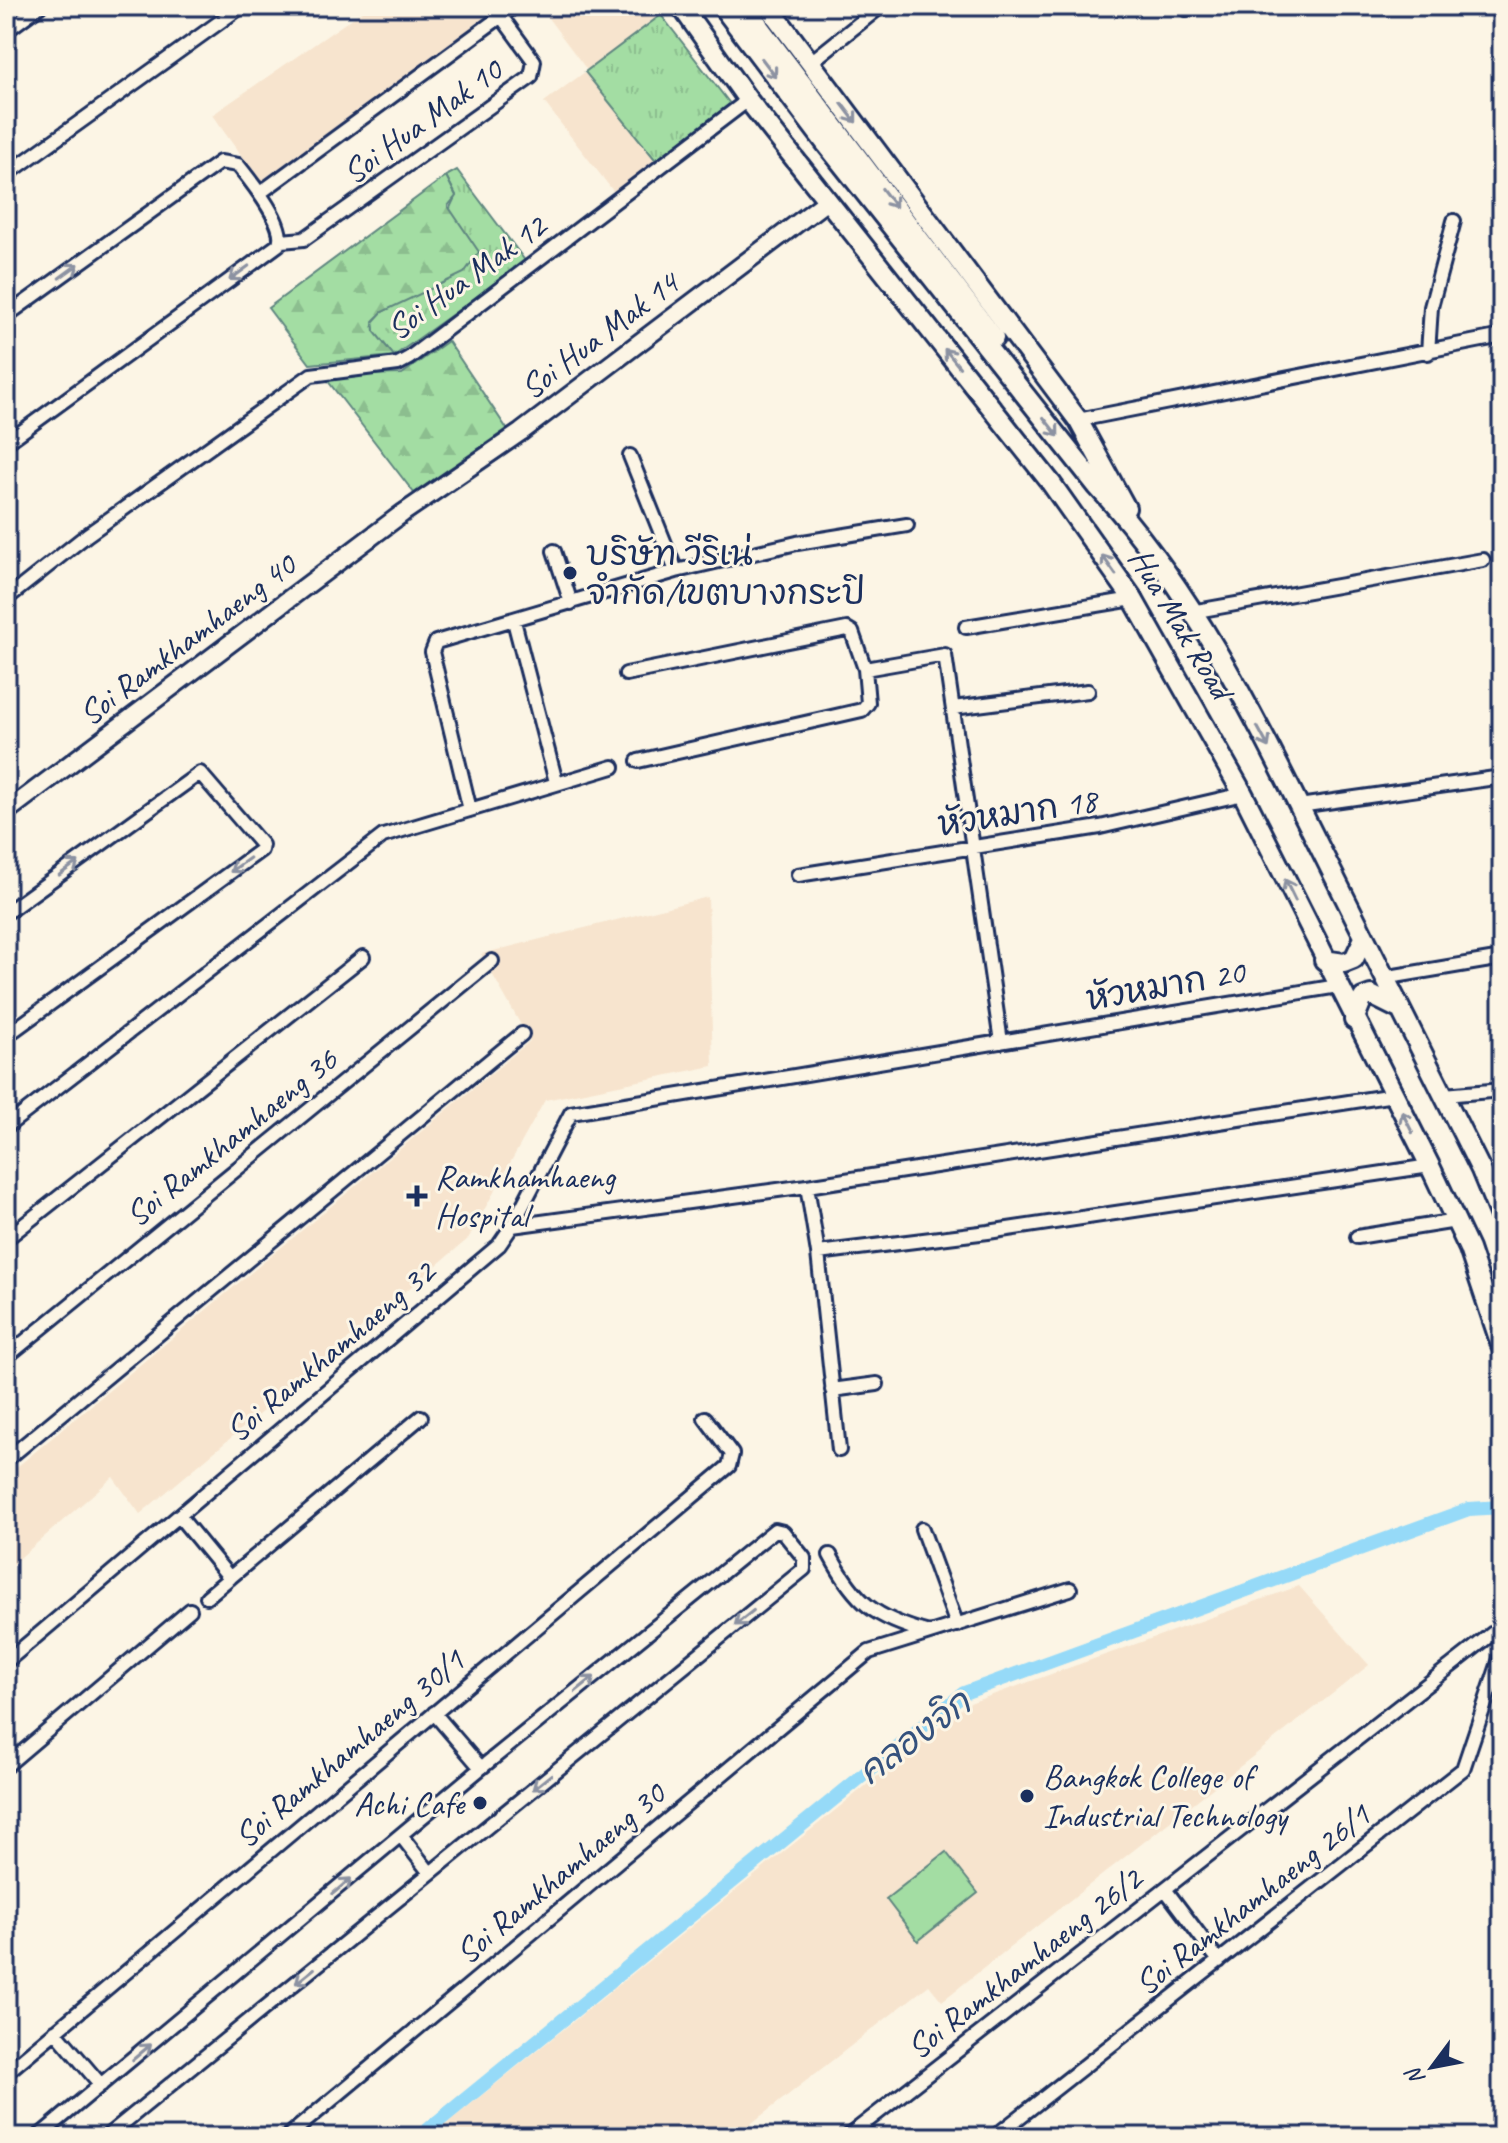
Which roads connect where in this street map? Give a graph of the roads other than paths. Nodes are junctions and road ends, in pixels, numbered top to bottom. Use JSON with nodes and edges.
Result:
{"nodes":[{"id":1,"x":40,"y":6,"type":"edge"},
{"id":2,"x":242,"y":6,"type":"edge"},
{"id":3,"x":515,"y":6,"type":"edge"},
{"id":4,"x":681,"y":6,"type":"edge"},
{"id":5,"x":722,"y":6,"type":"edge"},
{"id":6,"x":744,"y":6,"type":"edge"},
{"id":7,"x":768,"y":6,"type":"edge"},
{"id":8,"x":881,"y":6,"type":"edge"},
{"id":9,"x":501,"y":16,"type":"junction"},
{"id":10,"x":757,"y":24,"type":"joint"},
{"id":11,"x":6,"y":31,"type":"edge"},
{"id":12,"x":811,"y":62,"type":"junction"},
{"id":13,"x":748,"y":100,"type":"junction"},
{"id":14,"x":6,"y":175,"type":"edge"},
{"id":15,"x":260,"y":193,"type":"junction"},
{"id":16,"x":828,"y":200,"type":"junction"},
{"id":17,"x":1454,"y":221,"type":"dead end"},
{"id":18,"x":281,"y":241,"type":"junction"},
{"id":19,"x":6,"y":316,"type":"edge"},
{"id":20,"x":1502,"y":336,"type":"edge"},
{"id":21,"x":1428,"y":353,"type":"junction"},
{"id":22,"x":1032,"y":402,"type":"junction"},
{"id":23,"x":1078,"y":420,"type":"junction"},
{"id":24,"x":6,"y":443,"type":"edge"},
{"id":25,"x":630,"y":456,"type":"dead end"},
{"id":26,"x":403,"y":513,"type":"joint"},
{"id":27,"x":907,"y":525,"type":"dead end"},
{"id":28,"x":1135,"y":527,"type":"junction"},
{"id":29,"x":554,"y":551,"type":"dead end"},
{"id":30,"x":1483,"y":560,"type":"dead end"},
{"id":31,"x":676,"y":571,"type":"junction"},
{"id":32,"x":6,"y":599,"type":"edge"},
{"id":33,"x":1133,"y":599,"type":"junction"},
{"id":34,"x":571,"y":603,"type":"junction"},
{"id":35,"x":1191,"y":612,"type":"junction"},
{"id":36,"x":514,"y":621,"type":"junction"},
{"id":37,"x":966,"y":627,"type":"dead end"},
{"id":38,"x":865,"y":669,"type":"junction"},
{"id":39,"x":626,"y":674,"type":"dead end"},
{"id":40,"x":1088,"y":691,"type":"dead end"},
{"id":41,"x":953,"y":708,"type":"junction"},
{"id":42,"x":638,"y":761,"type":"dead end"},
{"id":43,"x":613,"y":767,"type":"dead end"},
{"id":44,"x":1502,"y":777,"type":"edge"},
{"id":45,"x":556,"y":782,"type":"junction"},
{"id":46,"x":1243,"y":794,"type":"junction"},
{"id":47,"x":1299,"y":806,"type":"junction"},
{"id":48,"x":470,"y":810,"type":"junction"},
{"id":49,"x":6,"y":812,"type":"edge"},
{"id":50,"x":972,"y":847,"type":"junction"},
{"id":51,"x":798,"y":875,"type":"dead end"},
{"id":52,"x":6,"y":913,"type":"edge"},
{"id":53,"x":1364,"y":938,"type":"junction"},
{"id":54,"x":363,"y":957,"type":"dead end"},
{"id":55,"x":1502,"y":958,"type":"edge"},
{"id":56,"x":1324,"y":960,"type":"junction"},
{"id":57,"x":492,"y":961,"type":"dead end"},
{"id":58,"x":1383,"y":978,"type":"junction"},
{"id":59,"x":1338,"y":986,"type":"junction"},
{"id":60,"x":1398,"y":1009,"type":"junction"},
{"id":61,"x":1354,"y":1020,"type":"junction"},
{"id":62,"x":522,"y":1034,"type":"dead end"},
{"id":63,"x":6,"y":1036,"type":"edge"},
{"id":64,"x":1001,"y":1042,"type":"junction"},
{"id":65,"x":1502,"y":1090,"type":"edge"},
{"id":66,"x":1394,"y":1095,"type":"junction"},
{"id":67,"x":1444,"y":1095,"type":"junction"},
{"id":68,"x":6,"y":1127,"type":"edge"},
{"id":69,"x":1430,"y":1166,"type":"junction"},
{"id":70,"x":807,"y":1186,"type":"junction"},
{"id":71,"x":1456,"y":1221,"type":"junction"},
{"id":72,"x":1502,"y":1221,"type":"edge"},
{"id":73,"x":512,"y":1226,"type":"junction"},
{"id":74,"x":1357,"y":1237,"type":"dead end"},
{"id":75,"x":6,"y":1239,"type":"edge"},
{"id":76,"x":818,"y":1253,"type":"junction"},
{"id":77,"x":1502,"y":1348,"type":"edge"},
{"id":78,"x":6,"y":1357,"type":"edge"},
{"id":79,"x":877,"y":1384,"type":"dead end"},
{"id":80,"x":832,"y":1390,"type":"junction"},
{"id":81,"x":421,"y":1417,"type":"dead end"},
{"id":82,"x":705,"y":1418,"type":"dead end"},
{"id":83,"x":839,"y":1450,"type":"dead end"},
{"id":84,"x":6,"y":1460,"type":"edge"},
{"id":85,"x":179,"y":1516,"type":"junction"},
{"id":86,"x":922,"y":1529,"type":"dead end"},
{"id":87,"x":830,"y":1555,"type":"dead end"},
{"id":88,"x":230,"y":1578,"type":"junction"},
{"id":89,"x":1070,"y":1589,"type":"dead end"},
{"id":90,"x":207,"y":1597,"type":"dead end"},
{"id":91,"x":190,"y":1610,"type":"dead end"},
{"id":92,"x":957,"y":1625,"type":"junction"},
{"id":93,"x":929,"y":1633,"type":"junction"},
{"id":94,"x":1502,"y":1634,"type":"edge"},
{"id":95,"x":1502,"y":1653,"type":"edge"},
{"id":96,"x":6,"y":1662,"type":"edge"},
{"id":97,"x":1499,"y":1671,"type":"edge"},
{"id":98,"x":434,"y":1713,"type":"junction"},
{"id":99,"x":6,"y":1766,"type":"edge"},
{"id":100,"x":481,"y":1768,"type":"junction"},
{"id":101,"x":402,"y":1837,"type":"junction"},
{"id":102,"x":430,"y":1873,"type":"junction"},
{"id":103,"x":1165,"y":1889,"type":"junction"},
{"id":104,"x":1219,"y":1961,"type":"junction"},
{"id":105,"x":55,"y":2031,"type":"junction"},
{"id":106,"x":6,"y":2073,"type":"edge"},
{"id":107,"x":101,"y":2085,"type":"junction"},
{"id":108,"x":38,"y":2137,"type":"edge"},
{"id":109,"x":106,"y":2137,"type":"edge"},
{"id":110,"x":287,"y":2137,"type":"edge"},
{"id":111,"x":847,"y":2137,"type":"edge"},
{"id":112,"x":994,"y":2137,"type":"edge"}],
"edges":[{"from":1,"to":11,"type":"street"},
{"from":2,"to":14,"type":"street"},
{"from":3,"to":9,"type":"street","name":"Soi Hua Mak 10"},
{"from":4,"to":13,"type":"main road","name":"Hua Mak Road"},
{"from":5,"to":22,"type":"main road","name":"Hua Mak Road","one_way":true},
{"from":6,"to":10,"type":"main road"},
{"from":7,"to":12,"type":"main road"},
{"from":8,"to":12,"type":"street"},
{"from":9,"to":15,"type":"street","name":"Soi Hua Mak 10"},
{"from":9,"to":18,"type":"street","name":"Soi Hua Mak 10"},
{"from":10,"to":22,"type":"main road","one_way":true},
{"from":12,"to":23,"type":"main road","one_way":true},
{"from":13,"to":16,"type":"main road","name":"Hua Mak Road"},
{"from":13,"to":32,"type":"street","name":"Soi Hua Mak 12"},
{"from":15,"to":18,"type":"street"},
{"from":19,"to":15,"type":"street","one_way":true},
{"from":16,"to":26,"type":"street","name":"Soi Hua Mak 14"},
{"from":33,"to":16,"type":"main road","name":"Hua Mak Road","one_way":true},
{"from":17,"to":21,"type":"street"},
{"from":18,"to":24,"type":"street","name":"Soi Hua Mak 10","one_way":true},
{"from":20,"to":21,"type":"street"},
{"from":21,"to":23,"type":"street"},
{"from":22,"to":28,"type":"main road","name":"Hua Mak Road","one_way":true},
{"from":23,"to":28,"type":"main road"},
{"from":25,"to":31,"type":"street"},
{"from":26,"to":49,"type":"street","name":"Soi Ramkhamhaeng 40"},
{"from":27,"to":31,"type":"street"},
{"from":28,"to":35,"type":"main road","name":"Hua Mak Road"},
{"from":29,"to":34,"type":"street"},
{"from":30,"to":35,"type":"street"},
{"from":31,"to":34,"type":"street"},
{"from":33,"to":37,"type":"street"},
{"from":33,"to":46,"type":"main road","name":"Hua Mak Road"},
{"from":34,"to":36,"type":"street"},
{"from":35,"to":47,"type":"main road","name":"Hua Mak Road","one_way":true},
{"from":36,"to":45,"type":"street"},
{"from":36,"to":48,"type":"street"},
{"from":38,"to":39,"type":"street"},
{"from":38,"to":41,"type":"street"},
{"from":38,"to":42,"type":"street"},
{"from":40,"to":41,"type":"street"},
{"from":41,"to":50,"type":"street"},
{"from":43,"to":45,"type":"street"},
{"from":44,"to":47,"type":"street"},
{"from":45,"to":48,"type":"street"},
{"from":46,"to":50,"type":"street","name":"หัวหมาก 18"},
{"from":56,"to":46,"type":"main road","name":"Hua Mak Road","one_way":true},
{"from":47,"to":53,"type":"main road","name":"Hua Mak Road"},
{"from":48,"to":68,"type":"street"},
{"from":50,"to":51,"type":"street","name":"หัวหมาก 18"},
{"from":50,"to":64,"type":"street"},
{"from":52,"to":63,"type":"street","one_way":true},
{"from":53,"to":56,"type":"main road"},
{"from":53,"to":58,"type":"main road","name":"Hua Mak Road"},
{"from":54,"to":75,"type":"street"},
{"from":55,"to":58,"type":"street"},
{"from":56,"to":59,"type":"main road","name":"Hua Mak Road"},
{"from":57,"to":78,"type":"street","name":"Soi Ramkhamhaeng 36"},
{"from":58,"to":60,"type":"main road","name":"Hua Mak Road"},
{"from":59,"to":61,"type":"main road","name":"Hua Mak Road"},
{"from":59,"to":64,"type":"street","name":"หัวหมาก 20"},
{"from":60,"to":61,"type":"main road"},
{"from":60,"to":67,"type":"main road","name":"Hua Mak Road"},
{"from":61,"to":66,"type":"main road","name":"Hua Mak Road"},
{"from":62,"to":84,"type":"street"},
{"from":64,"to":73,"type":"street","name":"Soi Ramkhamhaeng 32"},
{"from":65,"to":67,"type":"street"},
{"from":69,"to":66,"type":"main road","name":"Hua Mak Road","one_way":true},
{"from":66,"to":70,"type":"street"},
{"from":67,"to":72,"type":"main road","name":"Hua Mak Road"},
{"from":69,"to":71,"type":"main road","name":"Hua Mak Road"},
{"from":69,"to":76,"type":"street"},
{"from":70,"to":73,"type":"street"},
{"from":70,"to":76,"type":"street"},
{"from":71,"to":74,"type":"street"},
{"from":71,"to":77,"type":"main road","name":"Hua Mak Road"},
{"from":73,"to":85,"type":"street","name":"Soi Ramkhamhaeng 32"},
{"from":76,"to":80,"type":"street"},
{"from":79,"to":80,"type":"street"},
{"from":80,"to":83,"type":"street"},
{"from":81,"to":88,"type":"street"},
{"from":82,"to":98,"type":"street","name":"Soi Ramkhamhaeng 30/1"},
{"from":85,"to":88,"type":"street"},
{"from":85,"to":96,"type":"street","name":"Soi Ramkhamhaeng 32"},
{"from":86,"to":92,"type":"street"},
{"from":87,"to":93,"type":"street"},
{"from":88,"to":90,"type":"street"},
{"from":89,"to":92,"type":"street"},
{"from":91,"to":99,"type":"street"},
{"from":92,"to":93,"type":"street"},
{"from":93,"to":110,"type":"street","name":"Soi Ramkhamhaeng 30"},
{"from":94,"to":103,"type":"street","name":"Soi Ramkhamhaeng 26/2"},
{"from":95,"to":97,"type":"street"},
{"from":97,"to":104,"type":"street","name":"Soi Ramkhamhaeng 26/1"},
{"from":98,"to":100,"type":"street"},
{"from":98,"to":105,"type":"street","name":"Soi Ramkhamhaeng 30/1"},
{"from":100,"to":101,"type":"street"},
{"from":100,"to":102,"type":"street","one_way":true},
{"from":101,"to":102,"type":"street"},
{"from":107,"to":101,"type":"street","one_way":true},
{"from":102,"to":109,"type":"street","one_way":true},
{"from":103,"to":104,"type":"street"},
{"from":103,"to":111,"type":"street","name":"Soi Ramkhamhaeng 26/2"},
{"from":104,"to":112,"type":"street","name":"Soi Ramkhamhaeng 26/1"},
{"from":105,"to":106,"type":"street","name":"Soi Ramkhamhaeng 30/1"},
{"from":105,"to":107,"type":"street"},
{"from":107,"to":108,"type":"street"}]}
